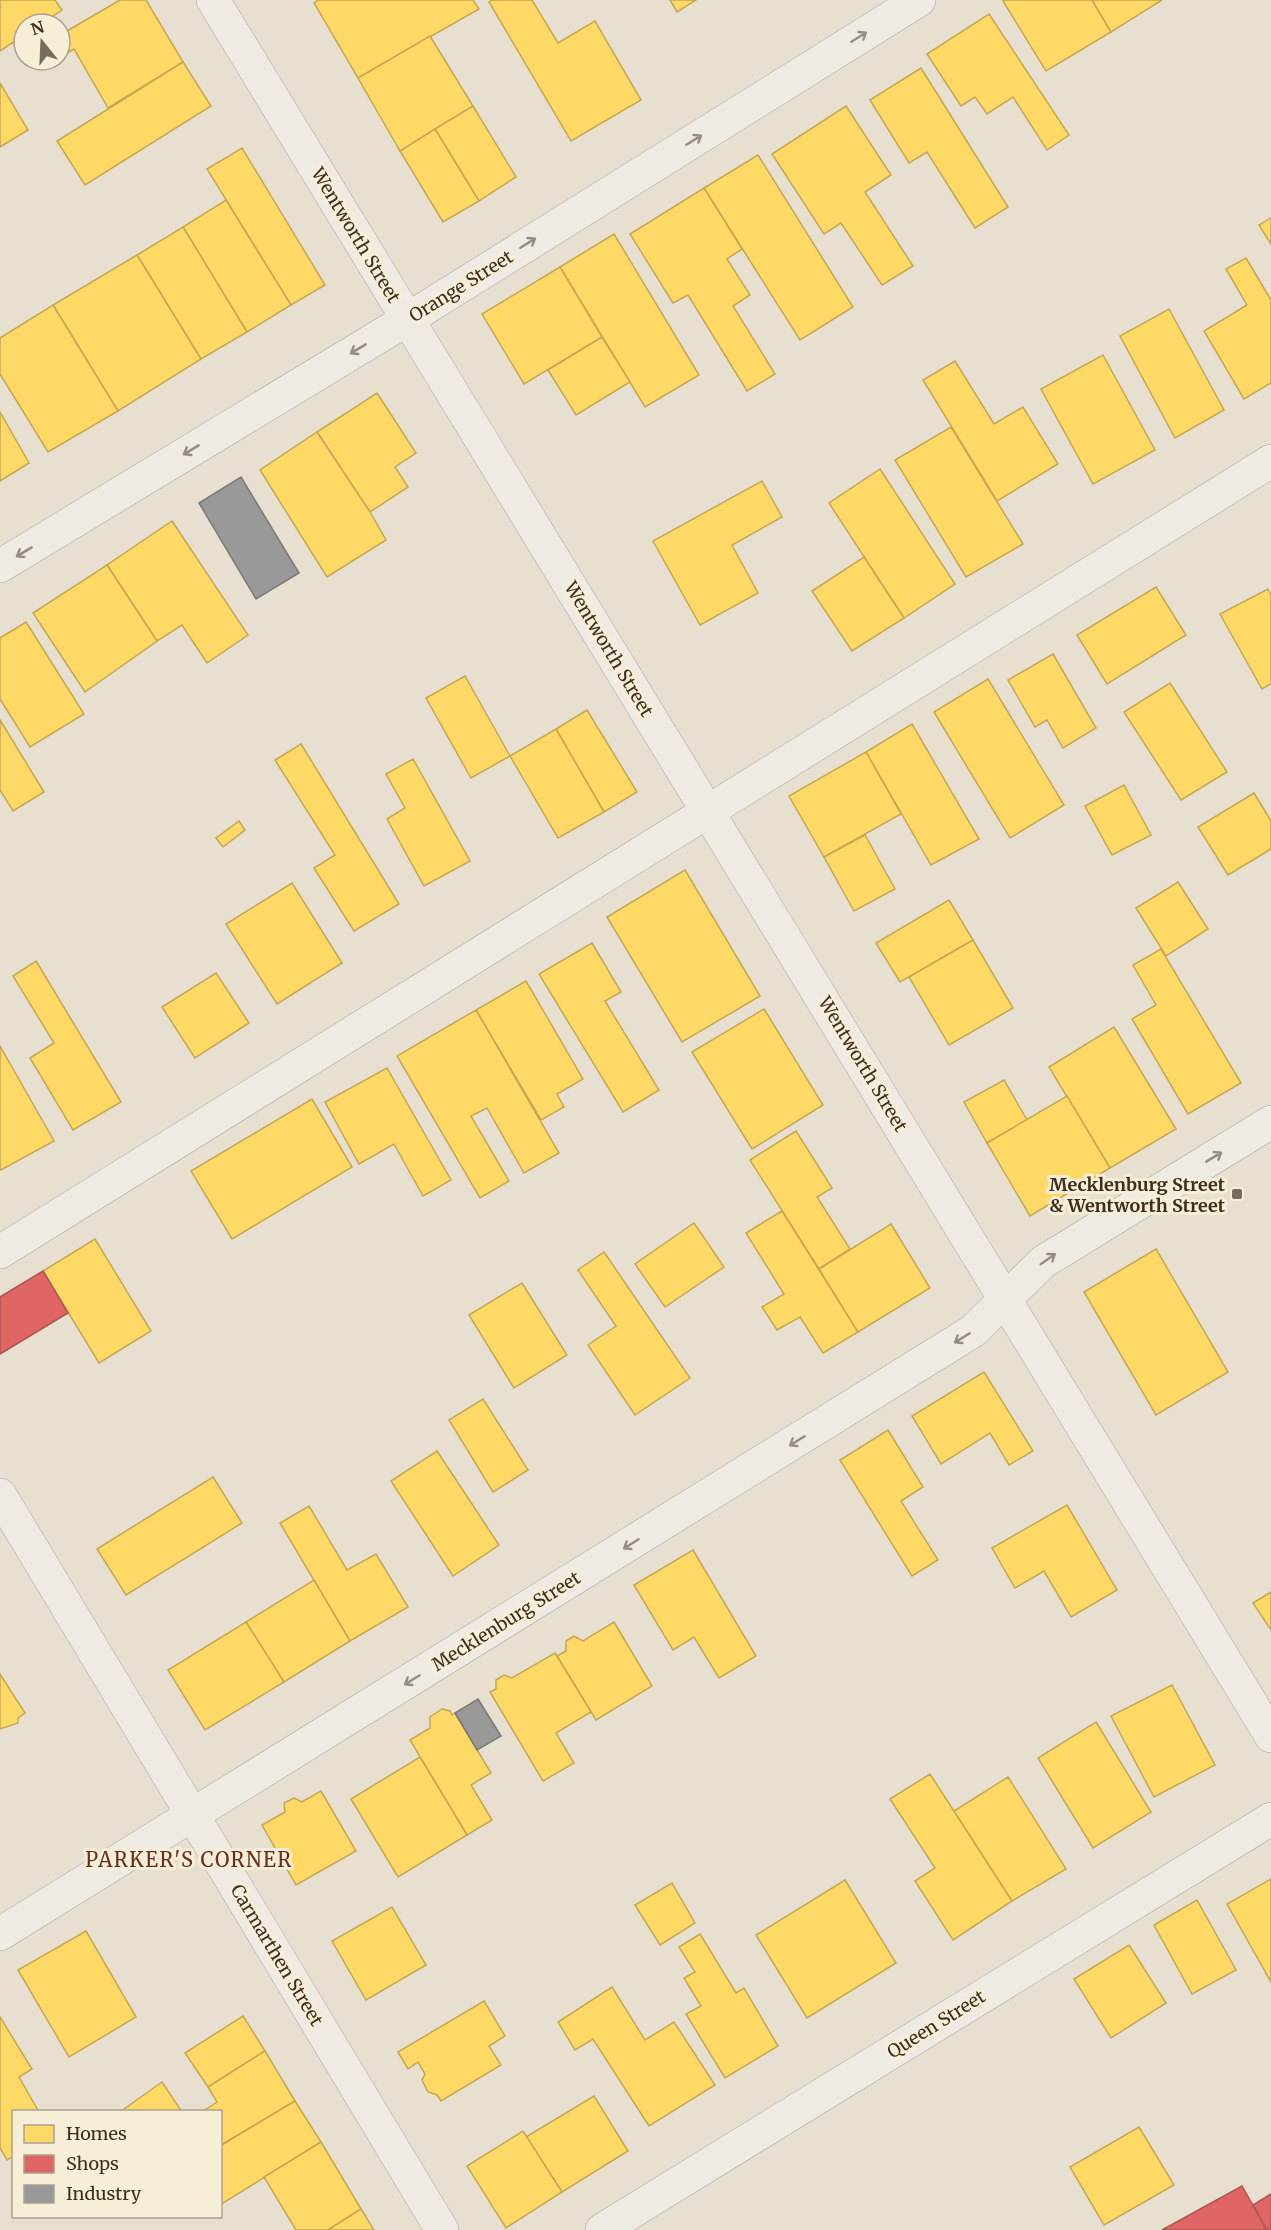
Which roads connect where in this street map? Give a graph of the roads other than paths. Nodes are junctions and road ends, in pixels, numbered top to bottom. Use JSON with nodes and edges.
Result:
{"nodes":[{"id":1,"x":213,"y":0,"type":"edge"},
{"id":2,"x":919,"y":0,"type":"edge"},
{"id":3,"x":408,"y":319,"type":"junction"},
{"id":4,"x":1271,"y":461,"type":"edge"},
{"id":5,"x":0,"y":566,"type":"edge"},
{"id":6,"x":708,"y":811,"type":"junction"},
{"id":7,"x":1271,"y":1122,"type":"edge"},
{"id":8,"x":0,"y":1252,"type":"edge"},
{"id":9,"x":1005,"y":1299,"type":"junction"},
{"id":10,"x":0,"y":1495,"type":"edge"},
{"id":11,"x":1271,"y":1736,"type":"edge"},
{"id":12,"x":192,"y":1815,"type":"junction"},
{"id":13,"x":1271,"y":1819,"type":"edge"},
{"id":14,"x":0,"y":1934,"type":"edge"},
{"id":15,"x":442,"y":2230,"type":"edge"},
{"id":16,"x":602,"y":2230,"type":"edge"}],
"edges":[{"from":1,"to":3,"type":"street","name":"Wentworth Street"},
{"from":3,"to":2,"type":"street","name":"Orange Street","one_way":true},
{"from":3,"to":5,"type":"street","name":"Orange Street","one_way":true},
{"from":3,"to":6,"type":"street","name":"Wentworth Street"},
{"from":4,"to":6,"type":"street"},
{"from":6,"to":8,"type":"street"},
{"from":6,"to":9,"type":"street","name":"Wentworth Street"},
{"from":9,"to":7,"type":"street","name":"Mecklenburg Street","one_way":true},
{"from":9,"to":11,"type":"street","name":"Wentworth Street"},
{"from":9,"to":12,"type":"street","name":"Mecklenburg Street","one_way":true},
{"from":10,"to":12,"type":"street","name":"Carmarthen Street"},
{"from":12,"to":14,"type":"street","name":"Mecklenburg Street"},
{"from":12,"to":15,"type":"street","name":"Carmarthen Street"},
{"from":13,"to":16,"type":"street","name":"Queen Street"}]}
